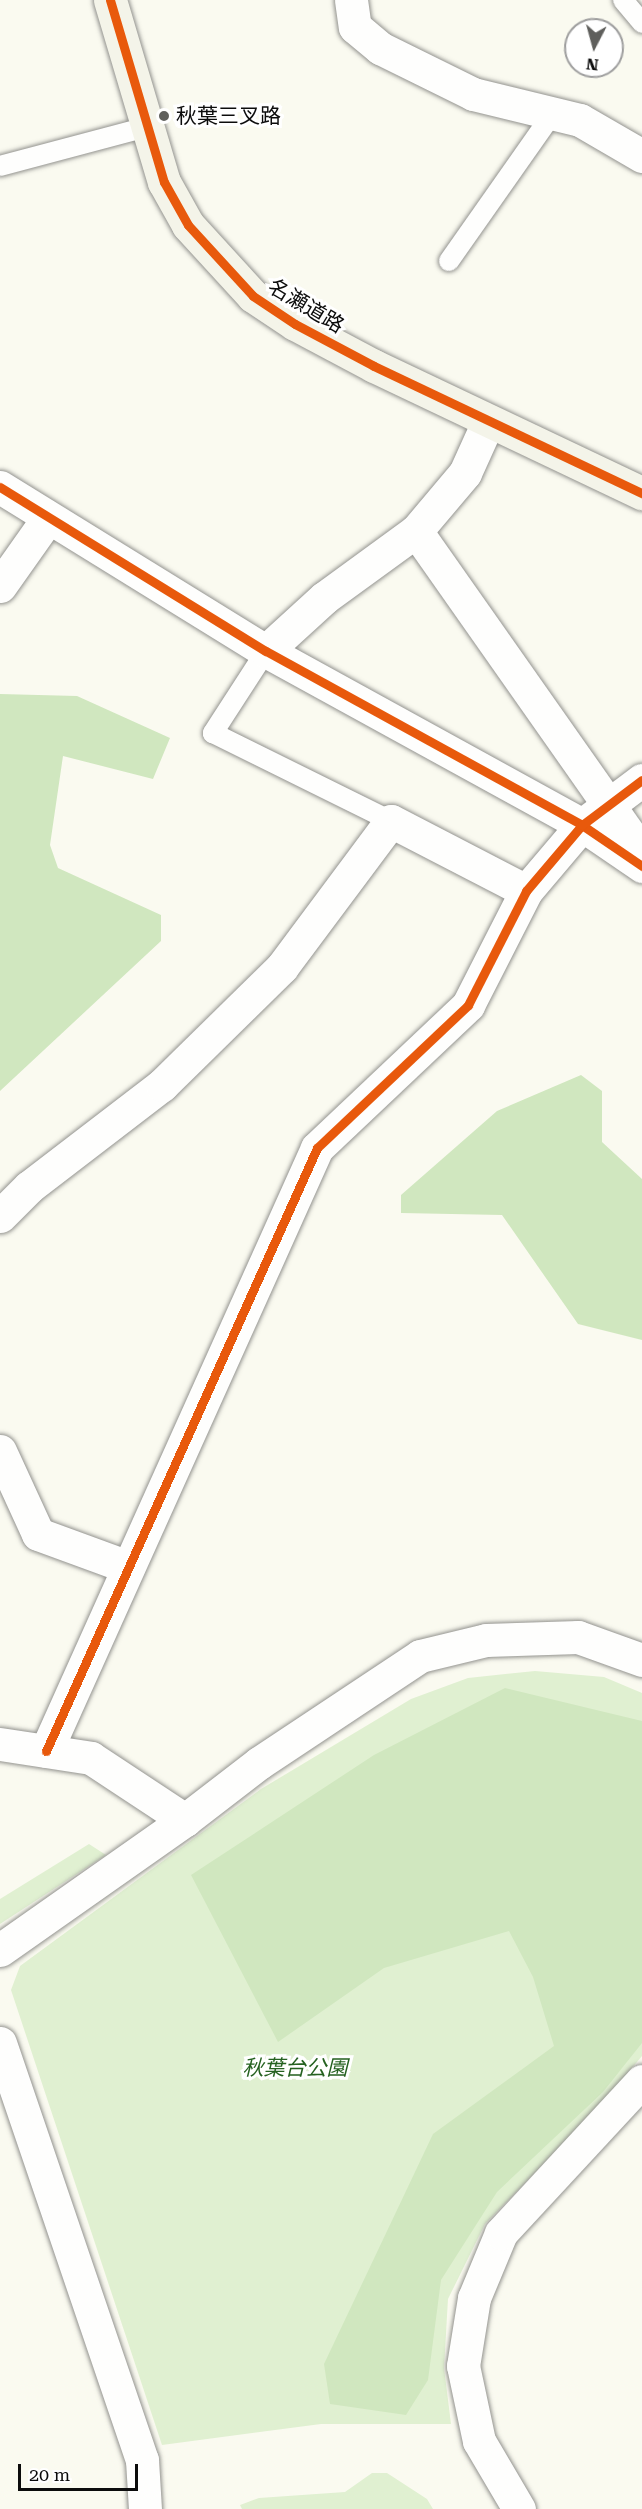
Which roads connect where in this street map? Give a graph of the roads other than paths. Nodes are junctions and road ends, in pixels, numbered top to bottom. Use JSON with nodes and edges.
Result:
{"nodes":[{"id":1,"x":110,"y":0,"type":"edge"},
{"id":2,"x":351,"y":0,"type":"edge"},
{"id":3,"x":623,"y":0,"type":"edge"},
{"id":4,"x":642,"y":23,"type":"edge"},
{"id":5,"x":553,"y":113,"type":"junction"},
{"id":6,"x":147,"y":127,"type":"junction"},
{"id":7,"x":642,"y":156,"type":"edge"},
{"id":8,"x":0,"y":166,"type":"edge"},
{"id":9,"x":449,"y":261,"type":"dead end"},
{"id":10,"x":488,"y":422,"type":"junction"},
{"id":11,"x":0,"y":487,"type":"edge"},
{"id":12,"x":642,"y":494,"type":"edge"},
{"id":13,"x":48,"y":518,"type":"junction"},
{"id":14,"x":416,"y":531,"type":"junction"},
{"id":15,"x":0,"y":586,"type":"edge"},
{"id":16,"x":266,"y":651,"type":"junction"},
{"id":17,"x":642,"y":780,"type":"edge"},
{"id":18,"x":610,"y":804,"type":"junction"},
{"id":19,"x":391,"y":821,"type":"junction"},
{"id":20,"x":582,"y":825,"type":"junction"},
{"id":21,"x":642,"y":852,"type":"edge"},
{"id":22,"x":642,"y":866,"type":"edge"},
{"id":23,"x":526,"y":891,"type":"junction"},
{"id":24,"x":0,"y":1216,"type":"edge"},
{"id":25,"x":0,"y":1451,"type":"edge"},
{"id":26,"x":128,"y":1567,"type":"junction"},
{"id":27,"x":642,"y":1660,"type":"edge"},
{"id":28,"x":0,"y":1744,"type":"edge"},
{"id":29,"x":46,"y":1751,"type":"junction"},
{"id":30,"x":185,"y":1820,"type":"junction"},
{"id":31,"x":0,"y":1950,"type":"edge"},
{"id":32,"x":0,"y":2043,"type":"edge"},
{"id":33,"x":642,"y":2081,"type":"edge"},
{"id":34,"x":146,"y":2509,"type":"edge"},
{"id":35,"x":519,"y":2509,"type":"edge"}],
"edges":[{"from":1,"to":6,"type":"street","name":"名瀬道路"},
{"from":2,"to":5,"type":"street"},
{"from":3,"to":4,"type":"lane"},
{"from":5,"to":7,"type":"street"},
{"from":5,"to":9,"type":"lane"},
{"from":6,"to":8,"type":"lane"},
{"from":6,"to":10,"type":"street","name":"名瀬道路"},
{"from":10,"to":12,"type":"street","name":"名瀬道路"},
{"from":10,"to":14,"type":"street"},
{"from":11,"to":13,"type":"street"},
{"from":13,"to":15,"type":"street"},
{"from":13,"to":16,"type":"street"},
{"from":14,"to":16,"type":"street"},
{"from":14,"to":18,"type":"street"},
{"from":16,"to":19,"type":"lane"},
{"from":16,"to":20,"type":"street"},
{"from":17,"to":18,"type":"street"},
{"from":18,"to":20,"type":"street"},
{"from":18,"to":21,"type":"street"},
{"from":19,"to":23,"type":"street"},
{"from":19,"to":24,"type":"street"},
{"from":20,"to":22,"type":"street"},
{"from":20,"to":23,"type":"street"},
{"from":23,"to":26,"type":"street"},
{"from":25,"to":26,"type":"street"},
{"from":26,"to":29,"type":"street"},
{"from":27,"to":30,"type":"street"},
{"from":28,"to":29,"type":"street"},
{"from":29,"to":30,"type":"street"},
{"from":30,"to":31,"type":"street"},
{"from":32,"to":34,"type":"street"},
{"from":33,"to":35,"type":"street"}]}
